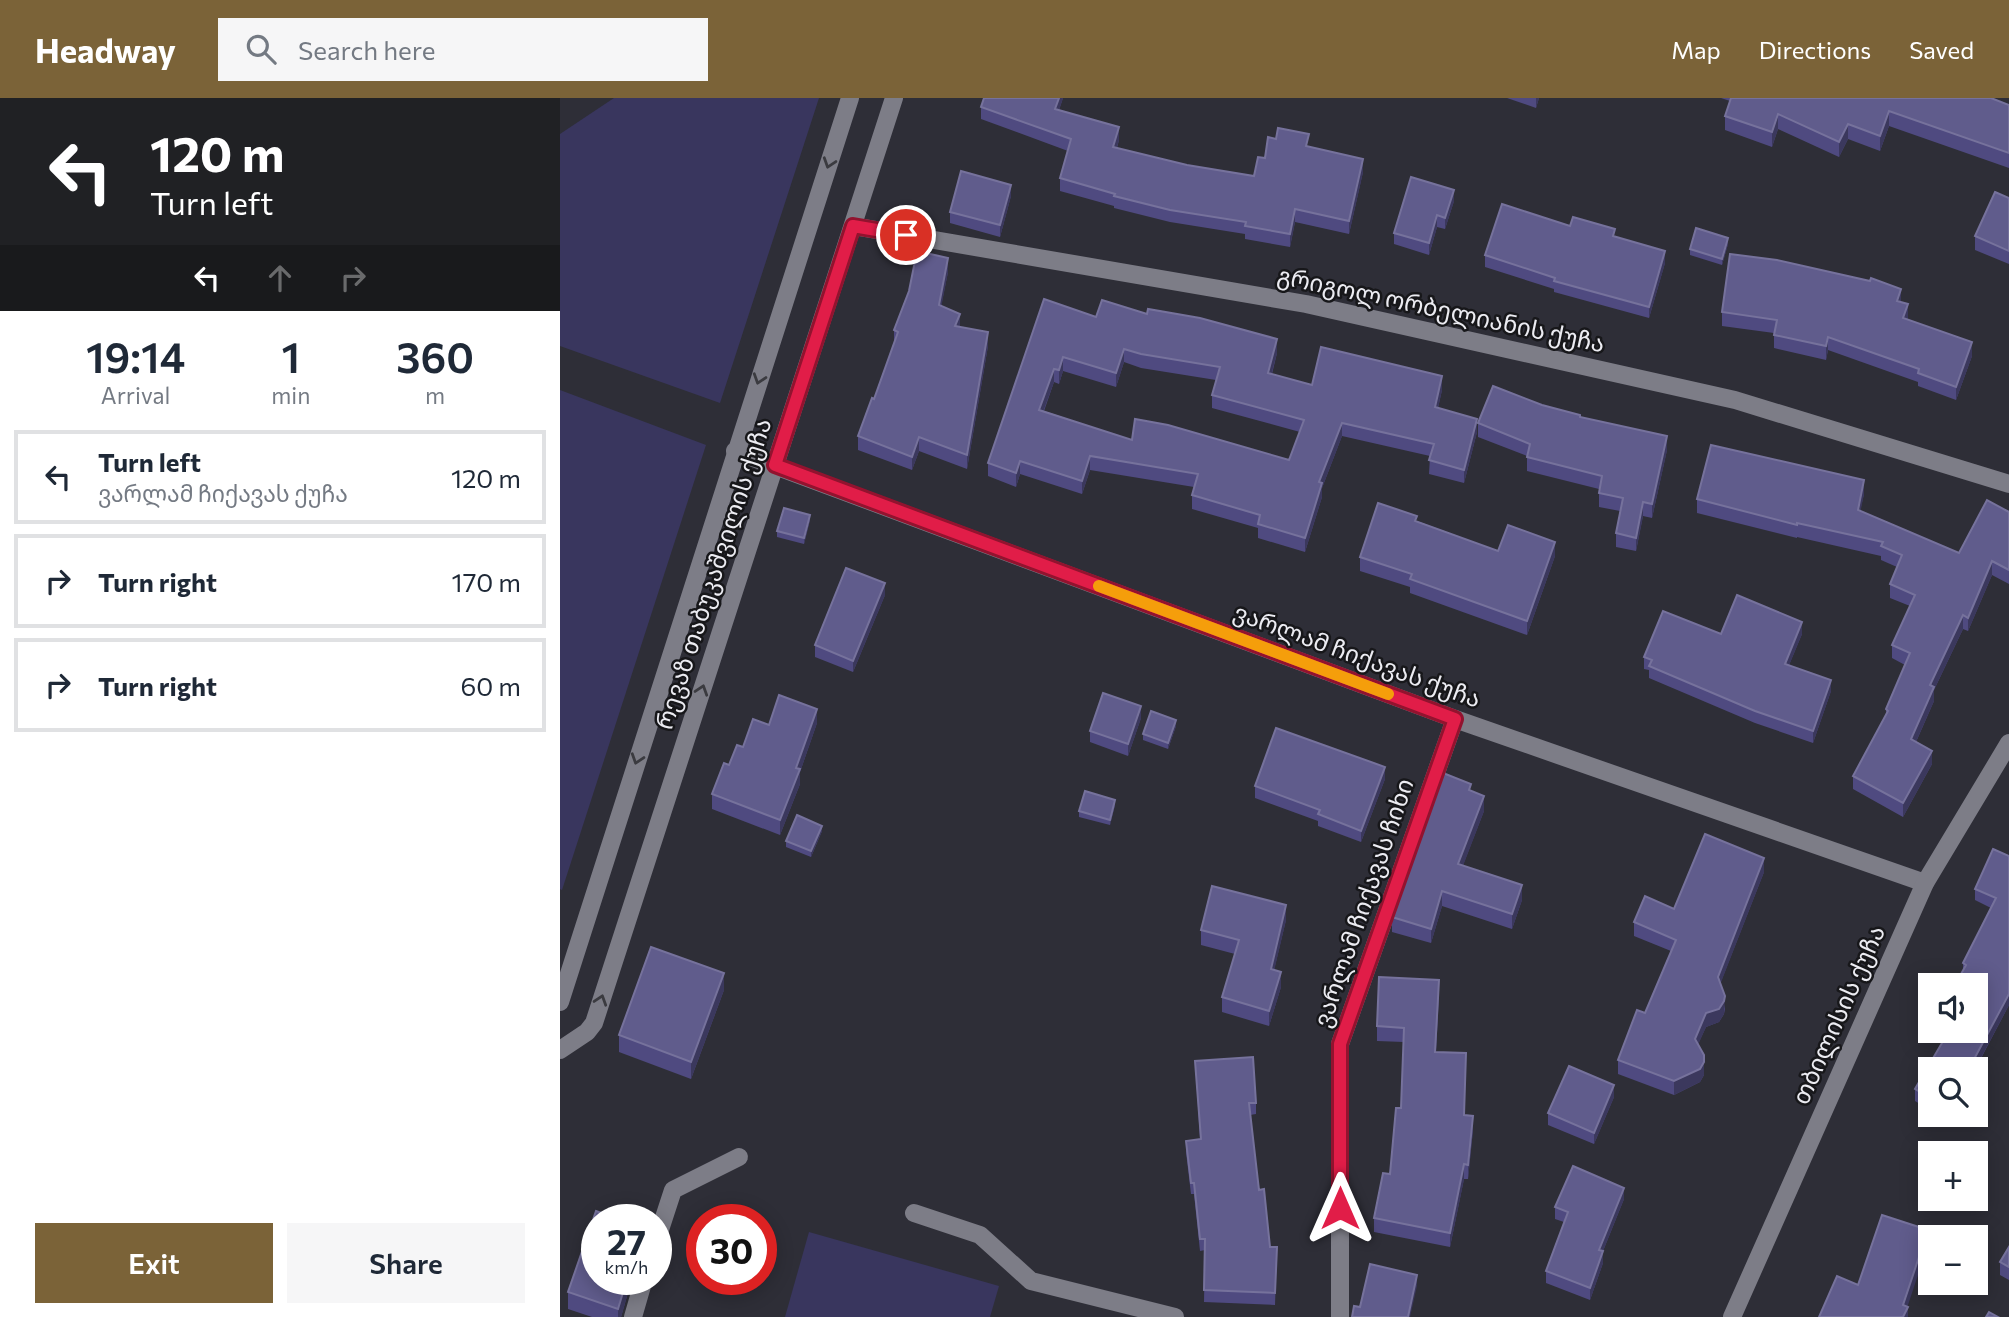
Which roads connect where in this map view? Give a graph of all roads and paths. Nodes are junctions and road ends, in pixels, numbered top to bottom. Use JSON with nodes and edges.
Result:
{"nodes":[{"id":1,"x":850,"y":98,"type":"edge"},
{"id":2,"x":894,"y":98,"type":"edge"},
{"id":3,"x":853,"y":226,"type":"junction"},
{"id":4,"x":735,"y":451,"type":"junction"},
{"id":5,"x":775,"y":465,"type":"junction"},
{"id":6,"x":2009,"y":484,"type":"edge"},
{"id":7,"x":1455,"y":719,"type":"junction"},
{"id":8,"x":2009,"y":743,"type":"edge"},
{"id":9,"x":1925,"y":883,"type":"junction"},
{"id":10,"x":560,"y":1002,"type":"edge"},
{"id":11,"x":560,"y":1050,"type":"edge"},
{"id":12,"x":738,"y":1157,"type":"dead end"},
{"id":13,"x":668,"y":1204,"type":"edge"},
{"id":14,"x":914,"y":1213,"type":"dead end"},
{"id":15,"x":640,"y":1295,"type":"edge"},
{"id":16,"x":633,"y":1317,"type":"edge"},
{"id":17,"x":1175,"y":1317,"type":"edge"},
{"id":18,"x":1340,"y":1317,"type":"edge"},
{"id":19,"x":1732,"y":1317,"type":"edge"}],
"edges":[{"from":1,"to":4,"type":"street","name":"რევაზ თაბუკაშვილის ქუჩა","one_way":true},
{"from":2,"to":3,"type":"street","name":"რევაზ თაბუკაშვილის ქუჩა"},
{"from":3,"to":5,"type":"street","name":"რევაზ თაბუკაშვილის ქუჩა"},
{"from":3,"to":6,"type":"street","name":"გრიგოლ ორბელიანის ქუჩა"},
{"from":4,"to":5,"type":"street","name":"ვარლამ ჩიქავას ქუჩა"},
{"from":4,"to":10,"type":"street","name":"რევაზ თაბუკაშვილის ქუჩა","one_way":true},
{"from":5,"to":7,"type":"street","name":"ვარლამ ჩიქავას ქუჩა"},
{"from":11,"to":5,"type":"street","name":"რევაზ თაბუკაშვილის ქუჩა","one_way":true},
{"from":7,"to":9,"type":"street","name":"ვარლამ ჩიქავას ქუჩა"},
{"from":7,"to":18,"type":"street","name":"ვარლამ ჩიქავას ჩიხი"},
{"from":8,"to":9,"type":"street","name":"თბილისის ქუჩა"},
{"from":9,"to":19,"type":"street","name":"თბილისის ქუჩა"},
{"from":12,"to":13,"type":"street"},
{"from":14,"to":17,"type":"street"},
{"from":15,"to":16,"type":"street"}]}
